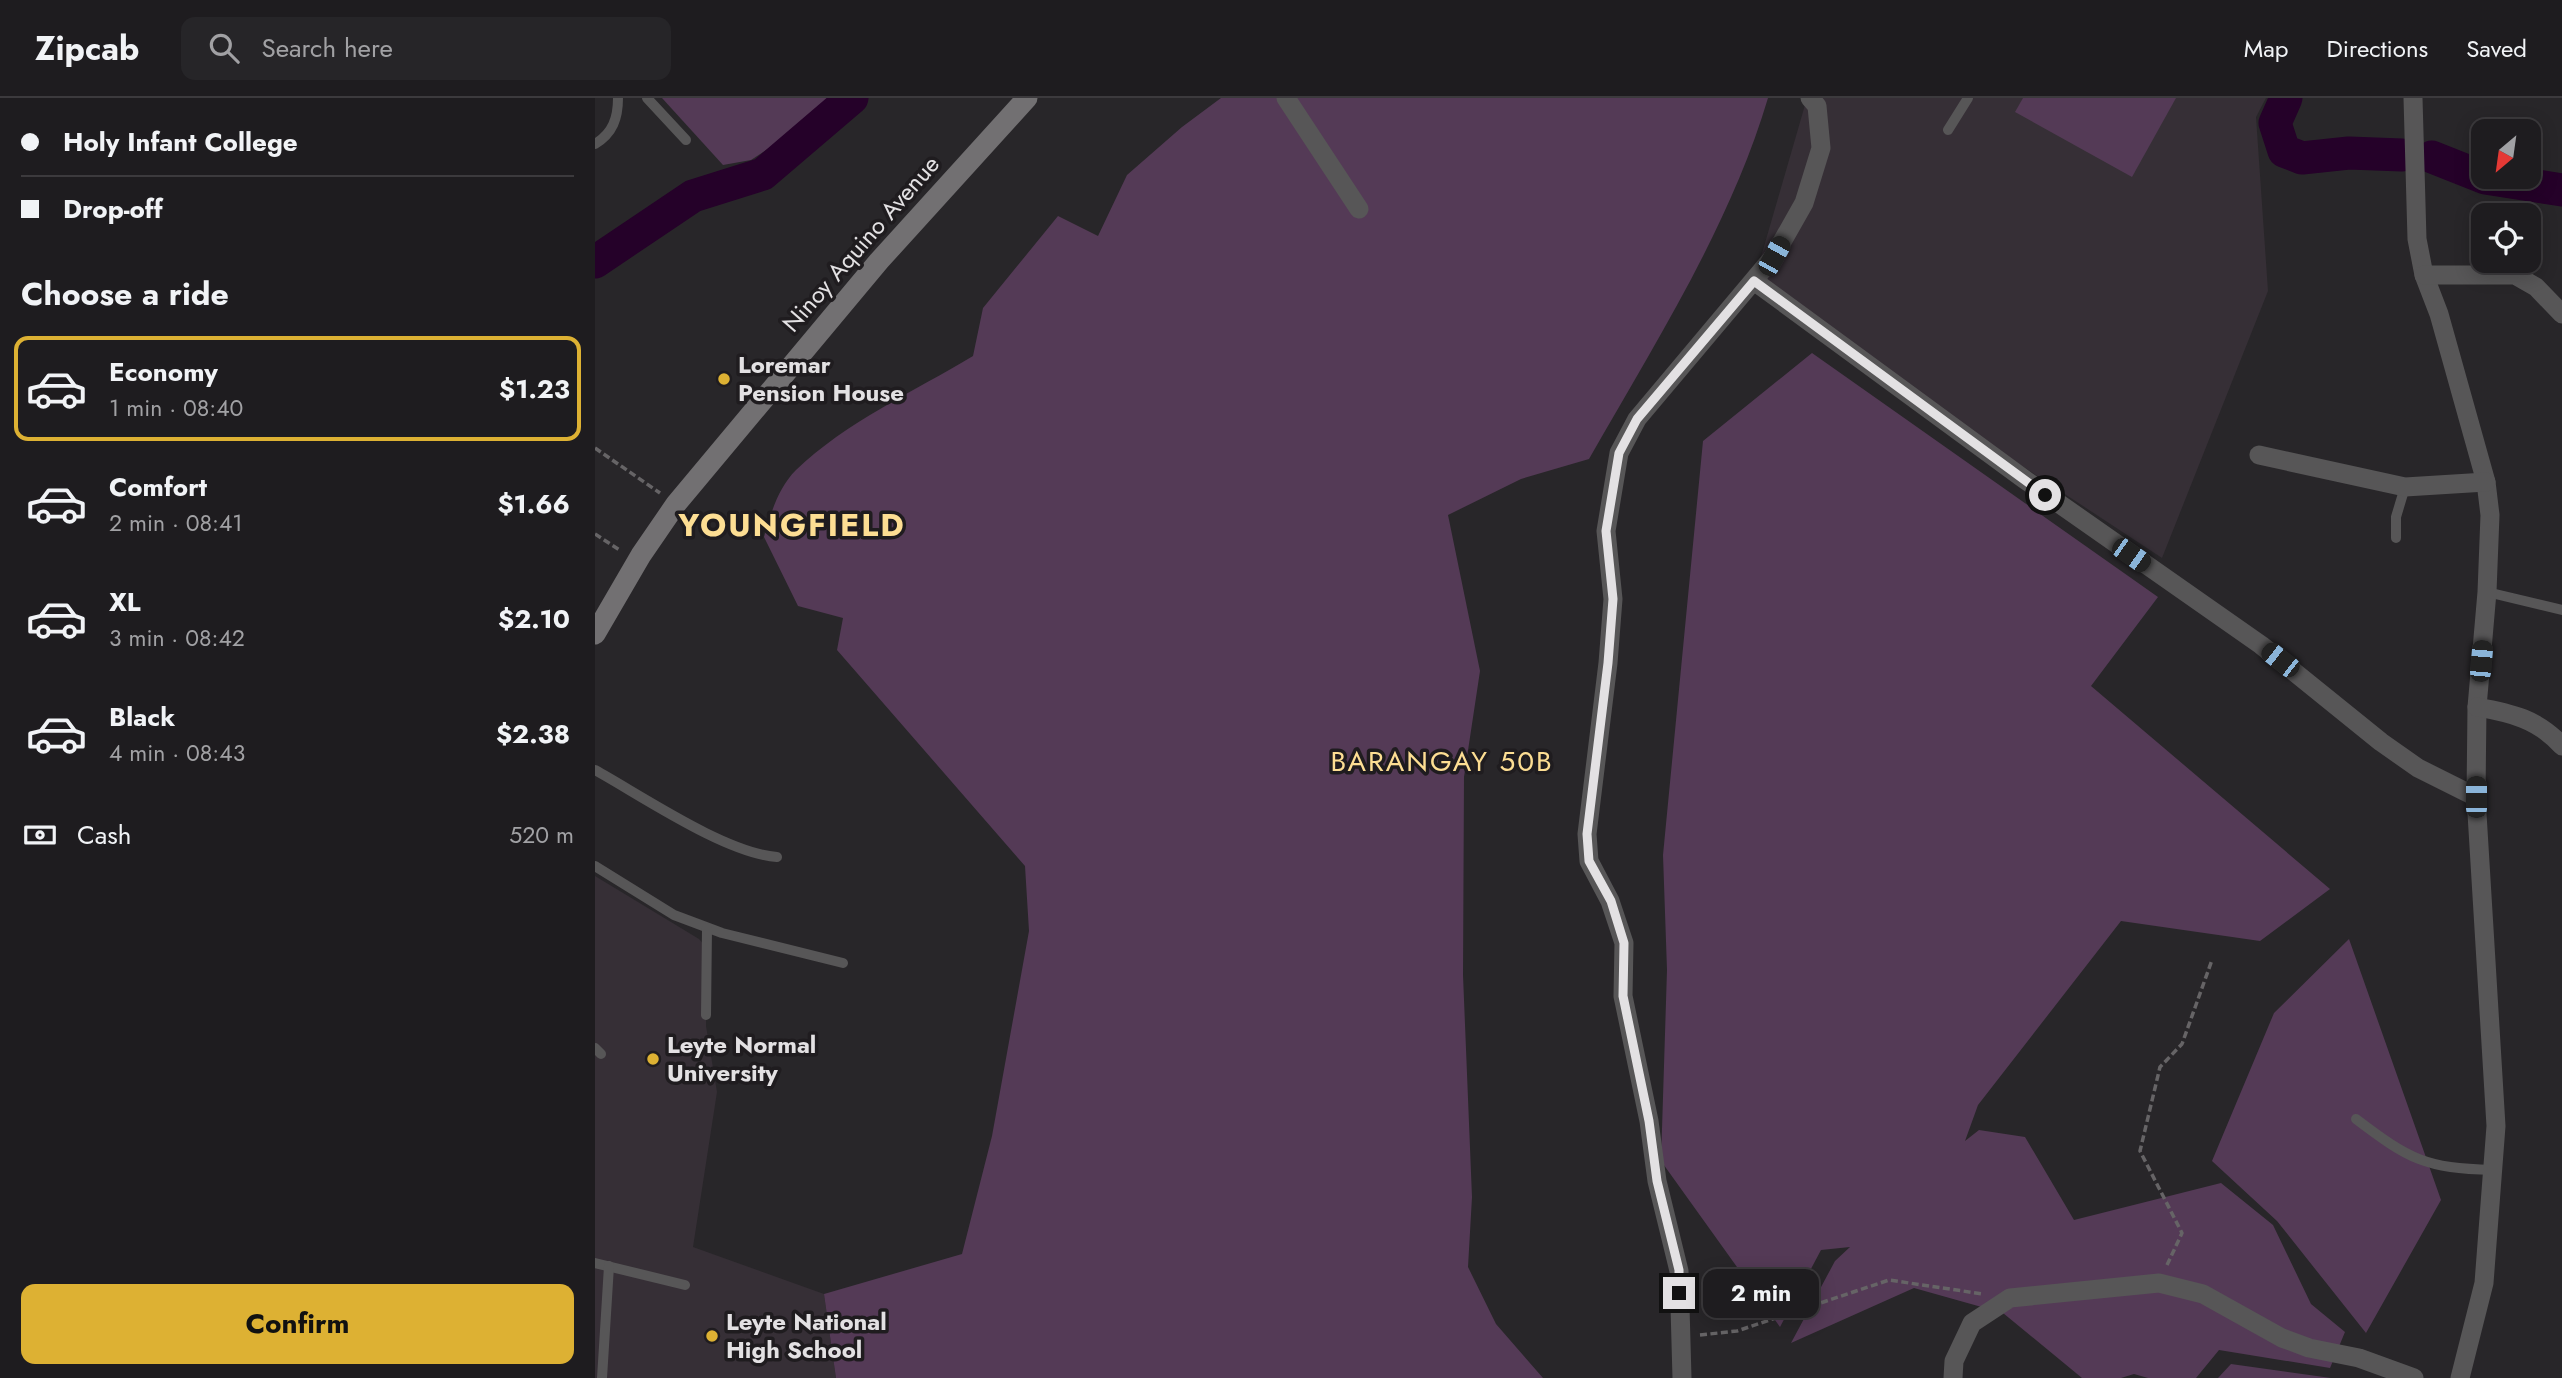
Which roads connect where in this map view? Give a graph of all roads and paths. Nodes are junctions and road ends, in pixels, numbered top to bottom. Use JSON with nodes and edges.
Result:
{"nodes":[{"id":1,"x":618,"y":98,"type":"edge"},
{"id":2,"x":647,"y":98,"type":"edge"},
{"id":3,"x":1027,"y":98,"type":"edge"},
{"id":4,"x":1286,"y":98,"type":"edge"},
{"id":5,"x":1810,"y":98,"type":"edge"},
{"id":6,"x":1968,"y":98,"type":"edge"},
{"id":7,"x":2413,"y":98,"type":"edge"},
{"id":8,"x":1948,"y":130,"type":"dead end"},
{"id":9,"x":686,"y":140,"type":"dead end"},
{"id":10,"x":595,"y":144,"type":"edge"},
{"id":11,"x":1359,"y":209,"type":"dead end"},
{"id":12,"x":2424,"y":275,"type":"junction"},
{"id":13,"x":1754,"y":281,"type":"junction"},
{"id":14,"x":2562,"y":314,"type":"edge"},
{"id":15,"x":595,"y":448,"type":"edge"},
{"id":16,"x":2259,"y":455,"type":"dead end"},
{"id":17,"x":2486,"y":482,"type":"junction"},
{"id":18,"x":2405,"y":487,"type":"junction"},
{"id":19,"x":676,"y":504,"type":"junction"},
{"id":20,"x":595,"y":534,"type":"edge"},
{"id":21,"x":2396,"y":538,"type":"dead end"},
{"id":22,"x":637,"y":562,"type":"junction"},
{"id":23,"x":2487,"y":592,"type":"junction"},
{"id":24,"x":2562,"y":610,"type":"edge"},
{"id":25,"x":595,"y":634,"type":"edge"},
{"id":26,"x":2477,"y":707,"type":"junction"},
{"id":27,"x":2562,"y":746,"type":"edge"},
{"id":28,"x":595,"y":770,"type":"edge"},
{"id":29,"x":2476,"y":797,"type":"junction"},
{"id":30,"x":777,"y":857,"type":"dead end"},
{"id":31,"x":595,"y":866,"type":"edge"},
{"id":32,"x":707,"y":928,"type":"junction"},
{"id":33,"x":2212,"y":960,"type":"dead end"},
{"id":34,"x":843,"y":962,"type":"dead end"},
{"id":35,"x":706,"y":1015,"type":"dead end"},
{"id":36,"x":2357,"y":1119,"type":"dead end"},
{"id":37,"x":2494,"y":1170,"type":"junction"},
{"id":38,"x":595,"y":1263,"type":"edge"},
{"id":39,"x":609,"y":1266,"type":"junction"},
{"id":40,"x":2159,"y":1283,"type":"junction"},
{"id":41,"x":685,"y":1285,"type":"dead end"},
{"id":42,"x":2010,"y":1298,"type":"junction"},
{"id":43,"x":1681,"y":1338,"type":"junction"},
{"id":44,"x":602,"y":1378,"type":"edge"},
{"id":45,"x":1682,"y":1378,"type":"edge"},
{"id":46,"x":1953,"y":1378,"type":"edge"},
{"id":47,"x":2414,"y":1378,"type":"edge"},
{"id":48,"x":2460,"y":1378,"type":"edge"}],
"edges":[{"from":1,"to":10,"type":"lane"},
{"from":2,"to":9,"type":"lane"},
{"from":3,"to":19,"type":"main road","name":"Ninoy Aquino Avenue"},
{"from":4,"to":11,"type":"street"},
{"from":5,"to":13,"type":"street"},
{"from":6,"to":8,"type":"lane"},
{"from":7,"to":12,"type":"street"},
{"from":12,"to":14,"type":"street"},
{"from":12,"to":17,"type":"street"},
{"from":13,"to":29,"type":"street"},
{"from":13,"to":43,"type":"street"},
{"from":15,"to":19,"type":"path"},
{"from":16,"to":18,"type":"street"},
{"from":17,"to":18,"type":"street"},
{"from":17,"to":23,"type":"street"},
{"from":18,"to":21,"type":"lane"},
{"from":19,"to":22,"type":"main road","name":"Ninoy Aquino Avenue"},
{"from":20,"to":22,"type":"path"},
{"from":22,"to":25,"type":"main road","name":"Ninoy Aquino Avenue"},
{"from":23,"to":24,"type":"lane"},
{"from":23,"to":26,"type":"street"},
{"from":26,"to":27,"type":"street"},
{"from":26,"to":29,"type":"street"},
{"from":28,"to":30,"type":"lane"},
{"from":29,"to":37,"type":"street"},
{"from":31,"to":32,"type":"lane"},
{"from":32,"to":34,"type":"lane"},
{"from":32,"to":35,"type":"lane"},
{"from":33,"to":40,"type":"path"},
{"from":36,"to":37,"type":"lane"},
{"from":37,"to":48,"type":"street"},
{"from":38,"to":39,"type":"lane"},
{"from":39,"to":41,"type":"lane"},
{"from":39,"to":44,"type":"lane"},
{"from":40,"to":42,"type":"street"},
{"from":40,"to":47,"type":"street"},
{"from":42,"to":43,"type":"path"},
{"from":42,"to":46,"type":"street"},
{"from":43,"to":45,"type":"street"}]}
